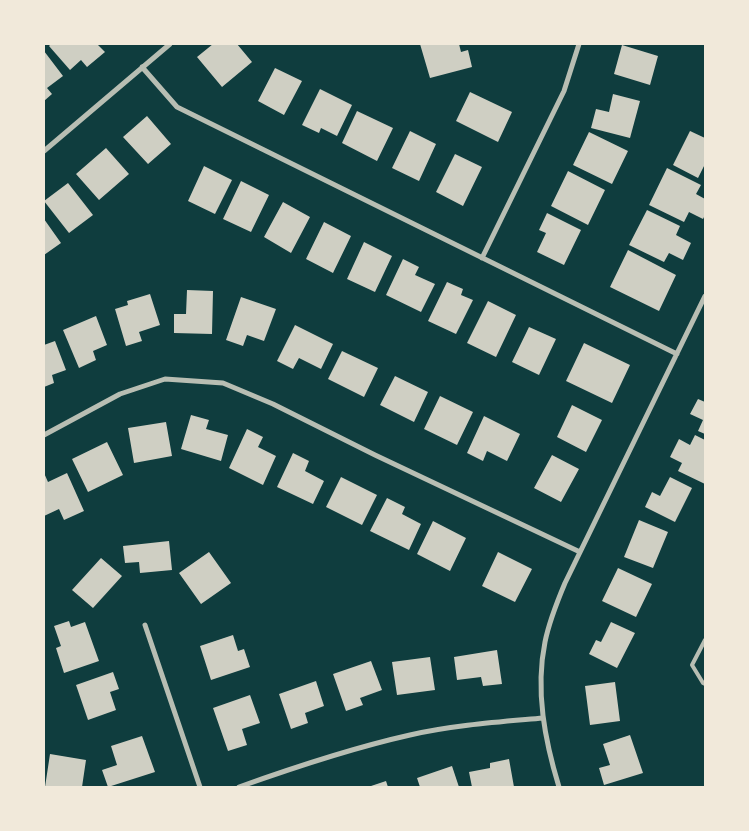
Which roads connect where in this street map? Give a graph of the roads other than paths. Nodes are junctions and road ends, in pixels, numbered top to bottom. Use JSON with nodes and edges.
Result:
{"nodes":[{"id":1,"x":170,"y":44,"type":"edge"},
{"id":2,"x":579,"y":44,"type":"edge"},
{"id":3,"x":142,"y":68,"type":"junction"},
{"id":4,"x":44,"y":151,"type":"edge"},
{"id":5,"x":482,"y":258,"type":"junction"},
{"id":6,"x":705,"y":296,"type":"edge"},
{"id":7,"x":677,"y":354,"type":"junction"},
{"id":8,"x":44,"y":435,"type":"edge"},
{"id":9,"x":580,"y":552,"type":"junction"},
{"id":10,"x":145,"y":626,"type":"dead end"},
{"id":11,"x":705,"y":640,"type":"edge"},
{"id":12,"x":705,"y":684,"type":"edge"},
{"id":13,"x":543,"y":718,"type":"junction"},
{"id":14,"x":200,"y":787,"type":"edge"},
{"id":15,"x":238,"y":787,"type":"edge"},
{"id":16,"x":559,"y":787,"type":"edge"}],
"edges":[{"from":1,"to":3,"type":"street"},
{"from":2,"to":5,"type":"street"},
{"from":3,"to":4,"type":"street"},
{"from":3,"to":5,"type":"street"},
{"from":5,"to":7,"type":"street"},
{"from":6,"to":7,"type":"street"},
{"from":7,"to":9,"type":"street"},
{"from":8,"to":9,"type":"street"},
{"from":9,"to":13,"type":"street"},
{"from":10,"to":14,"type":"street"},
{"from":11,"to":12,"type":"lane"},
{"from":13,"to":15,"type":"street"},
{"from":13,"to":16,"type":"street"}]}
